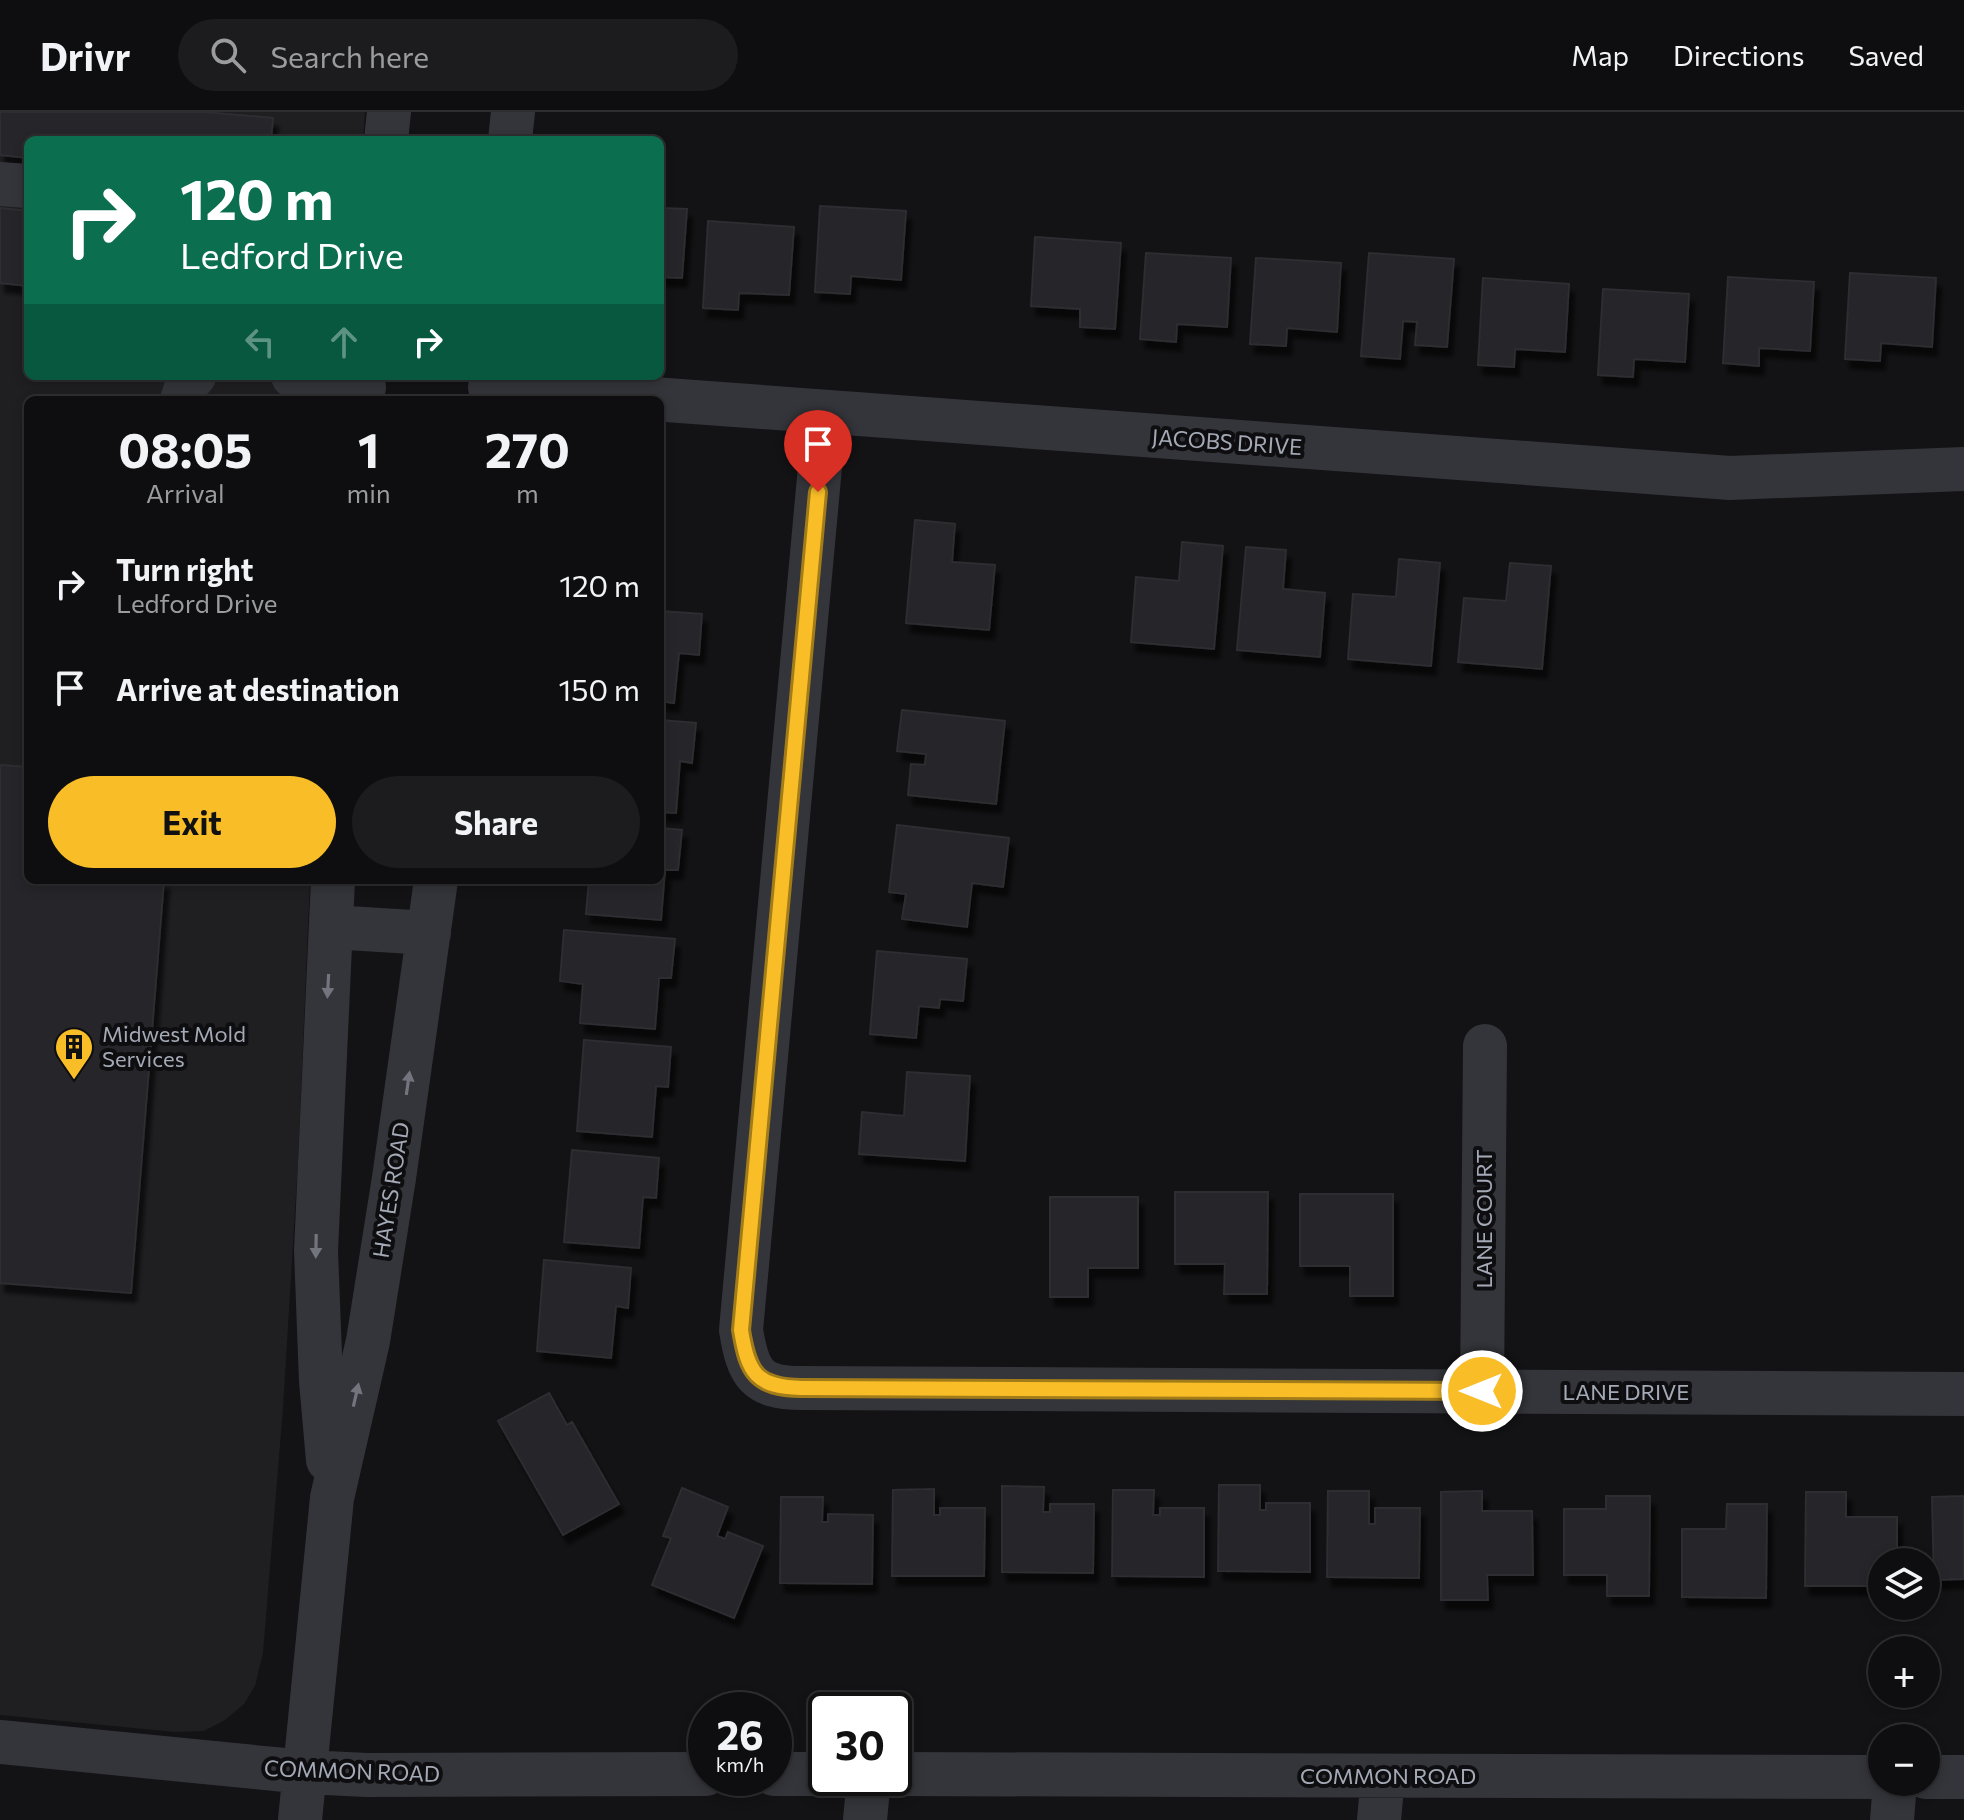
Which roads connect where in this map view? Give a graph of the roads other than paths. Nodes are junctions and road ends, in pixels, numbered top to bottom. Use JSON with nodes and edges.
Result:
{"nodes":[{"id":1,"x":389,"y":112,"type":"edge"},
{"id":2,"x":513,"y":112,"type":"edge"},
{"id":3,"x":386,"y":136,"type":"edge"},
{"id":4,"x":510,"y":136,"type":"edge"},
{"id":5,"x":0,"y":184,"type":"edge"},
{"id":6,"x":24,"y":186,"type":"edge"},
{"id":7,"x":308,"y":380,"type":"edge"},
{"id":8,"x":364,"y":388,"type":"edge"},
{"id":9,"x":490,"y":388,"type":"edge"},
{"id":10,"x":602,"y":396,"type":"edge"},
{"id":11,"x":664,"y":400,"type":"edge"},
{"id":12,"x":825,"y":412,"type":"junction"},
{"id":13,"x":1964,"y":469,"type":"edge"},
{"id":14,"x":333,"y":884,"type":"edge"},
{"id":15,"x":435,"y":884,"type":"edge"},
{"id":16,"x":331,"y":927,"type":"junction"},
{"id":17,"x":429,"y":933,"type":"junction"},
{"id":18,"x":1485,"y":1046,"type":"dead end"},
{"id":19,"x":1482,"y":1391,"type":"junction"},
{"id":20,"x":1964,"y":1394,"type":"edge"},
{"id":21,"x":332,"y":1498,"type":"junction"},
{"id":22,"x":0,"y":1742,"type":"edge"},
{"id":23,"x":305,"y":1772,"type":"junction"},
{"id":24,"x":688,"y":1774,"type":"edge"},
{"id":25,"x":912,"y":1774,"type":"edge"},
{"id":26,"x":1383,"y":1776,"type":"junction"},
{"id":27,"x":1868,"y":1777,"type":"edge"},
{"id":28,"x":1940,"y":1777,"type":"edge"},
{"id":29,"x":1964,"y":1777,"type":"edge"},
{"id":30,"x":867,"y":1796,"type":"edge"},
{"id":31,"x":1894,"y":1796,"type":"edge"},
{"id":32,"x":300,"y":1820,"type":"edge"},
{"id":33,"x":865,"y":1820,"type":"edge"},
{"id":34,"x":1379,"y":1820,"type":"edge"},
{"id":35,"x":1892,"y":1820,"type":"edge"}],
"edges":[{"from":1,"to":3,"type":"street"},
{"from":2,"to":4,"type":"street"},
{"from":5,"to":6,"type":"street"},
{"from":7,"to":8,"type":"street"},
{"from":9,"to":10,"type":"street","name":"JACOBS DRIVE"},
{"from":11,"to":12,"type":"street","name":"JACOBS DRIVE"},
{"from":12,"to":13,"type":"street","name":"JACOBS DRIVE"},
{"from":12,"to":19,"type":"street","name":"LANE DRIVE"},
{"from":14,"to":16,"type":"street","name":"HAYES ROAD"},
{"from":15,"to":17,"type":"street","name":"HAYES ROAD"},
{"from":16,"to":17,"type":"street"},
{"from":16,"to":21,"type":"street","name":"HAYES ROAD","one_way":true},
{"from":21,"to":17,"type":"street","name":"HAYES ROAD","one_way":true},
{"from":18,"to":19,"type":"street","name":"LANE COURT"},
{"from":19,"to":20,"type":"street","name":"LANE DRIVE"},
{"from":21,"to":23,"type":"street","name":"HAYES ROAD"},
{"from":22,"to":23,"type":"street","name":"COMMON ROAD"},
{"from":23,"to":24,"type":"street","name":"COMMON ROAD"},
{"from":23,"to":32,"type":"street","name":"HAYES ROAD"},
{"from":25,"to":26,"type":"street","name":"COMMON ROAD"},
{"from":26,"to":27,"type":"street","name":"COMMON ROAD"},
{"from":26,"to":34,"type":"street"},
{"from":28,"to":29,"type":"street"},
{"from":30,"to":33,"type":"street"},
{"from":31,"to":35,"type":"street"}]}
